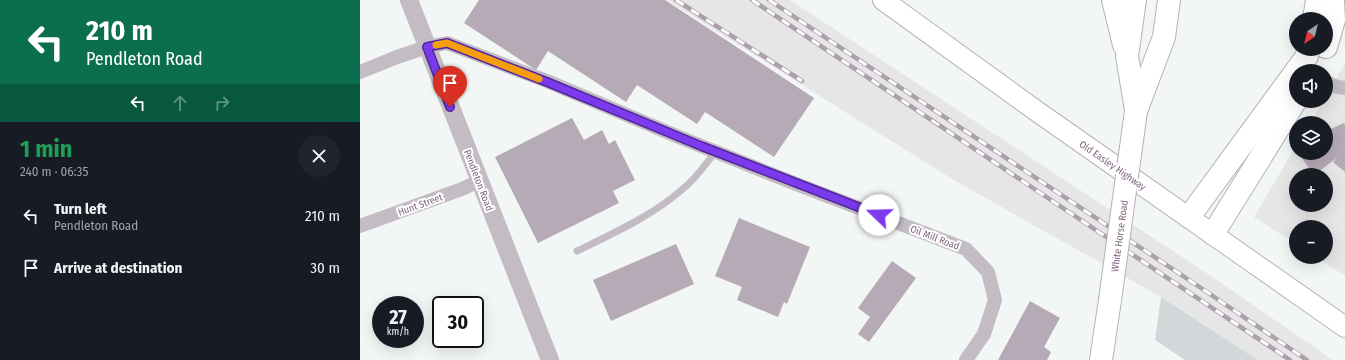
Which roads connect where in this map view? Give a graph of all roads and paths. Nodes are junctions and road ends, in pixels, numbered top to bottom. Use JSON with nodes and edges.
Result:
{"nodes":[{"id":1,"x":409,"y":0,"type":"edge"},
{"id":2,"x":883,"y":0,"type":"edge"},
{"id":3,"x":1113,"y":0,"type":"edge"},
{"id":4,"x":1135,"y":0,"type":"edge"},
{"id":5,"x":1169,"y":0,"type":"edge"},
{"id":6,"x":1176,"y":0,"type":"edge"},
{"id":7,"x":1317,"y":0,"type":"edge"},
{"id":8,"x":1333,"y":0,"type":"edge"},
{"id":9,"x":1315,"y":12,"type":"edge"},
{"id":10,"x":1333,"y":24,"type":"edge"},
{"id":11,"x":1164,"y":37,"type":"junction"},
{"id":12,"x":427,"y":47,"type":"junction"},
{"id":13,"x":1127,"y":56,"type":"junction"},
{"id":14,"x":1323,"y":56,"type":"edge"},
{"id":15,"x":1307,"y":64,"type":"edge"},
{"id":16,"x":360,"y":72,"type":"edge"},
{"id":17,"x":1333,"y":86,"type":"edge"},
{"id":18,"x":1289,"y":87,"type":"edge"},
{"id":19,"x":1345,"y":88,"type":"edge"},
{"id":20,"x":1291,"y":108,"type":"edge"},
{"id":21,"x":1136,"y":111,"type":"junction"},
{"id":22,"x":715,"y":152,"type":"junction"},
{"id":23,"x":479,"y":181,"type":"junction"},
{"id":24,"x":1189,"y":217,"type":"junction"},
{"id":25,"x":360,"y":226,"type":"edge"},
{"id":26,"x":1213,"y":234,"type":"junction"},
{"id":27,"x":577,"y":252,"type":"dead end"},
{"id":28,"x":1345,"y":327,"type":"edge"},
{"id":29,"x":550,"y":360,"type":"edge"},
{"id":30,"x":966,"y":360,"type":"edge"},
{"id":31,"x":1101,"y":360,"type":"edge"}],
"edges":[{"from":1,"to":12,"type":"street","name":"Pendleton Road"},
{"from":2,"to":24,"type":"main road","name":"Old Easley Highway"},
{"from":3,"to":13,"type":"highway"},
{"from":4,"to":13,"type":"highway","name":"White Horse Road"},
{"from":5,"to":11,"type":"highway","name":"White Horse Road"},
{"from":6,"to":11,"type":"highway"},
{"from":7,"to":9,"type":"highway"},
{"from":8,"to":10,"type":"highway"},
{"from":11,"to":21,"type":"highway","name":"White Horse Road"},
{"from":12,"to":16,"type":"street","name":"Oil Mill Road"},
{"from":12,"to":22,"type":"street","name":"Oil Mill Road"},
{"from":12,"to":23,"type":"street","name":"Pendleton Road"},
{"from":13,"to":21,"type":"highway","name":"White Horse Road"},
{"from":14,"to":15,"type":"highway"},
{"from":17,"to":19,"type":"street"},
{"from":18,"to":24,"type":"highway"},
{"from":20,"to":26,"type":"highway"},
{"from":21,"to":31,"type":"highway","name":"White Horse Road","bridge":true},
{"from":22,"to":27,"type":"lane"},
{"from":22,"to":30,"type":"street","name":"Oil Mill Road"},
{"from":23,"to":25,"type":"street","name":"Hunt Street"},
{"from":23,"to":29,"type":"street","name":"Pendleton Road"},
{"from":24,"to":26,"type":"main road","name":"Old Easley Highway"},
{"from":26,"to":28,"type":"main road","name":"Old Easley Highway"}]}
